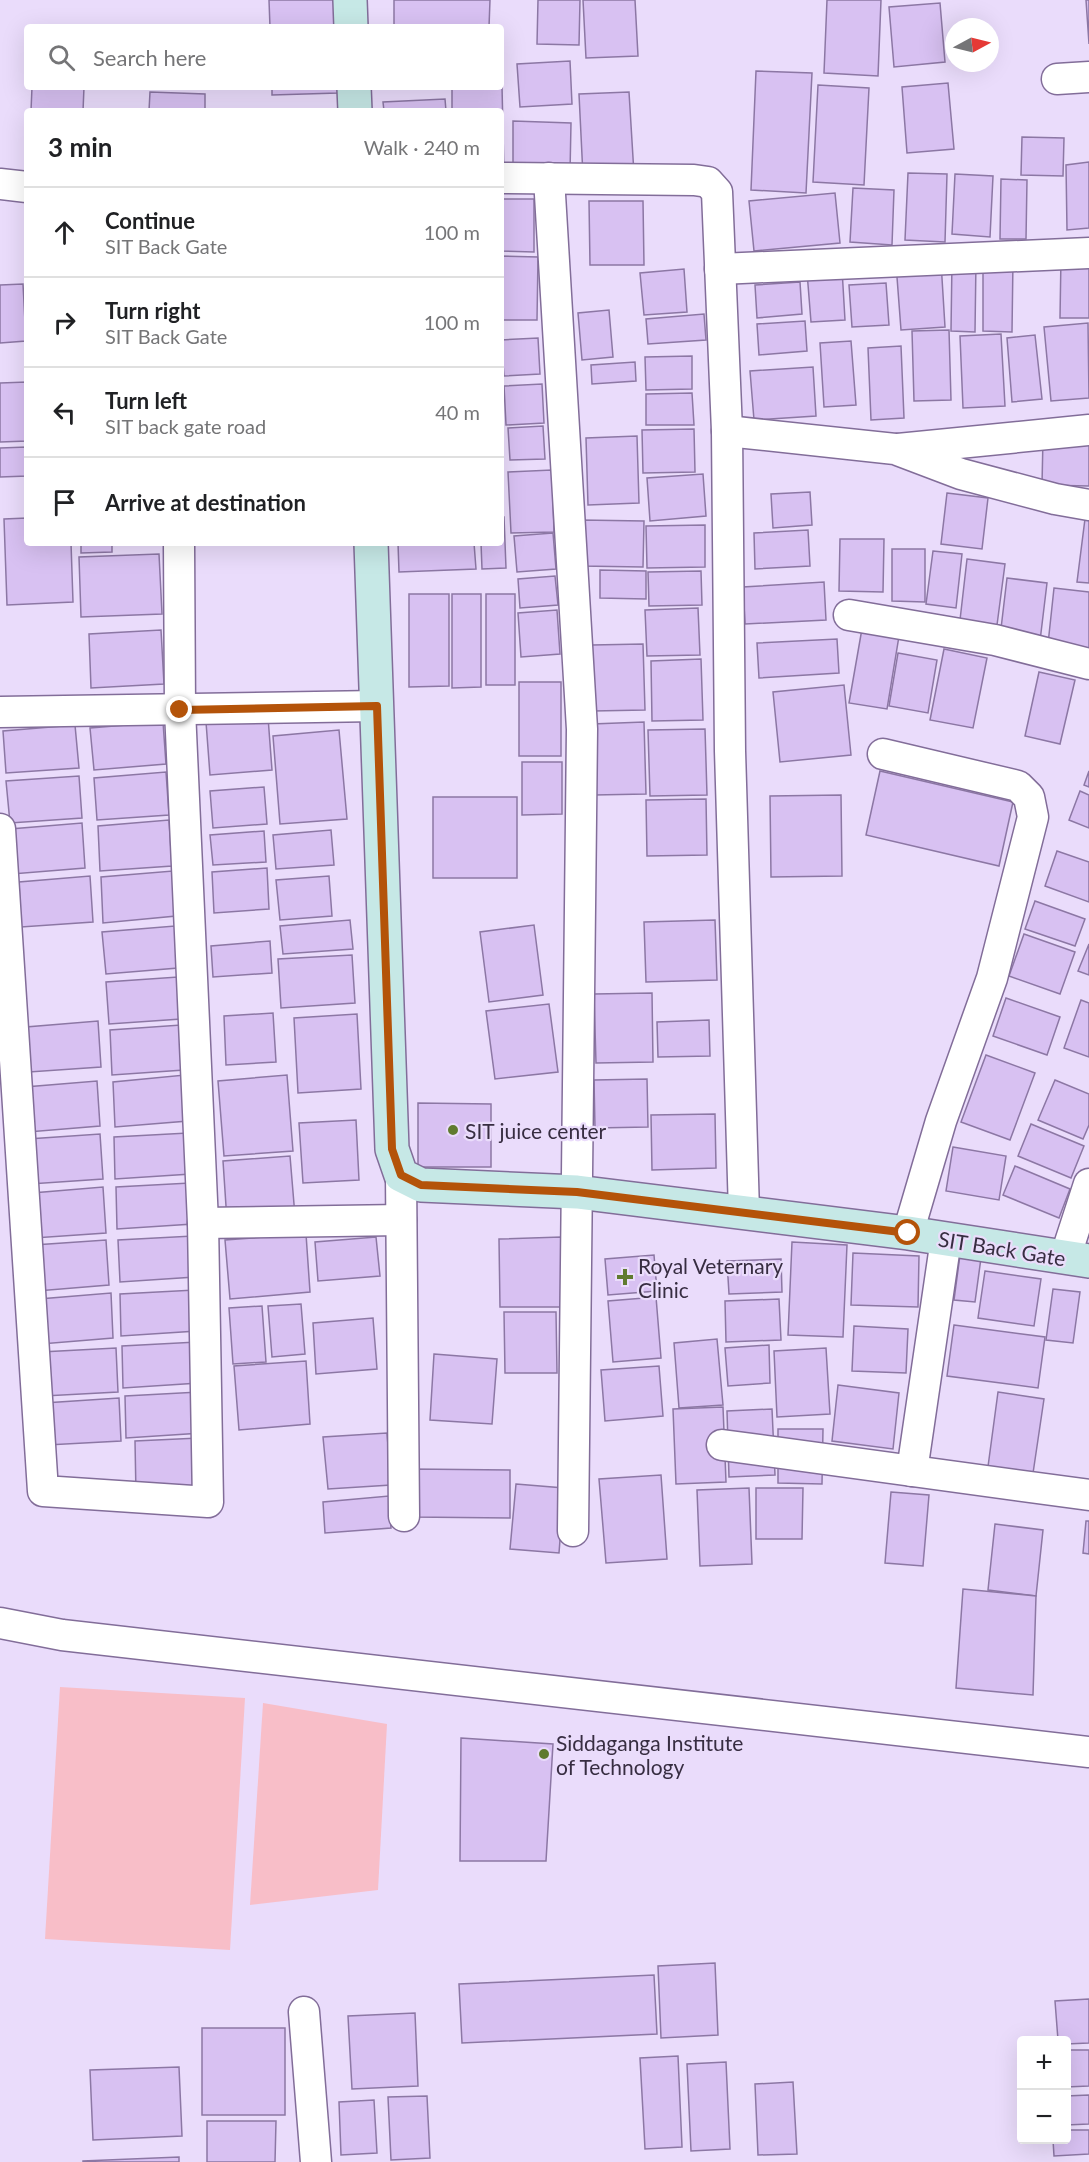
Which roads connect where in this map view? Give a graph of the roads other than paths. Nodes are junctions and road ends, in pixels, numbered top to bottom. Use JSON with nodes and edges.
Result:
{"nodes":[{"id":1,"x":350,"y":0,"type":"edge"},
{"id":2,"x":351,"y":24,"type":"edge"},
{"id":3,"x":1089,"y":77,"type":"edge"},
{"id":4,"x":1057,"y":79,"type":"dead end"},
{"id":5,"x":354,"y":90,"type":"edge"},
{"id":6,"x":355,"y":108,"type":"edge"},
{"id":7,"x":504,"y":178,"type":"edge"},
{"id":8,"x":549,"y":178,"type":"junction"},
{"id":9,"x":0,"y":184,"type":"edge"},
{"id":10,"x":24,"y":187,"type":"edge"},
{"id":11,"x":1089,"y":254,"type":"edge"},
{"id":12,"x":720,"y":269,"type":"junction"},
{"id":13,"x":1089,"y":430,"type":"edge"},
{"id":14,"x":727,"y":431,"type":"junction"},
{"id":15,"x":895,"y":449,"type":"junction"},
{"id":16,"x":1089,"y":505,"type":"edge"},
{"id":17,"x":179,"y":546,"type":"edge"},
{"id":18,"x":371,"y":546,"type":"edge"},
{"id":19,"x":849,"y":615,"type":"dead end"},
{"id":20,"x":1089,"y":664,"type":"edge"},
{"id":21,"x":377,"y":706,"type":"junction"},
{"id":22,"x":180,"y":710,"type":"junction"},
{"id":23,"x":0,"y":712,"type":"edge"},
{"id":24,"x":883,"y":754,"type":"dead end"},
{"id":25,"x":0,"y":829,"type":"edge"},
{"id":26,"x":401,"y":1175,"type":"junction"},
{"id":27,"x":1089,"y":1184,"type":"edge"},
{"id":28,"x":577,"y":1192,"type":"junction"},
{"id":29,"x":744,"y":1212,"type":"junction"},
{"id":30,"x":401,"y":1220,"type":"junction"},
{"id":31,"x":203,"y":1223,"type":"junction"},
{"id":32,"x":908,"y":1233,"type":"junction"},
{"id":33,"x":946,"y":1239,"type":"junction"},
{"id":34,"x":1077,"y":1260,"type":"edge"},
{"id":35,"x":722,"y":1445,"type":"dead end"},
{"id":36,"x":912,"y":1471,"type":"junction"},
{"id":37,"x":1089,"y":1495,"type":"edge"},
{"id":38,"x":404,"y":1516,"type":"dead end"},
{"id":39,"x":573,"y":1531,"type":"dead end"},
{"id":40,"x":0,"y":1623,"type":"edge"},
{"id":41,"x":1089,"y":1752,"type":"edge"},
{"id":42,"x":304,"y":2012,"type":"dead end"},
{"id":43,"x":315,"y":2162,"type":"edge"}],
"edges":[{"from":1,"to":2,"type":"street"},
{"from":3,"to":4,"type":"street"},
{"from":5,"to":6,"type":"street"},
{"from":7,"to":8,"type":"street"},
{"from":8,"to":12,"type":"street"},
{"from":8,"to":28,"type":"street"},
{"from":9,"to":10,"type":"street"},
{"from":11,"to":12,"type":"street"},
{"from":12,"to":14,"type":"street"},
{"from":13,"to":15,"type":"street"},
{"from":14,"to":15,"type":"street"},
{"from":14,"to":29,"type":"street"},
{"from":15,"to":16,"type":"street"},
{"from":17,"to":22,"type":"street"},
{"from":18,"to":21,"type":"street"},
{"from":19,"to":20,"type":"street"},
{"from":21,"to":22,"type":"street"},
{"from":21,"to":26,"type":"street"},
{"from":22,"to":23,"type":"street"},
{"from":22,"to":31,"type":"street"},
{"from":24,"to":32,"type":"street"},
{"from":25,"to":31,"type":"street"},
{"from":26,"to":28,"type":"street","name":"SIT Back Gate"},
{"from":26,"to":30,"type":"street"},
{"from":27,"to":34,"type":"street"},
{"from":28,"to":29,"type":"street","name":"SIT Back Gate"},
{"from":28,"to":39,"type":"street"},
{"from":29,"to":32,"type":"street","name":"SIT Back Gate"},
{"from":30,"to":31,"type":"street"},
{"from":30,"to":38,"type":"street"},
{"from":32,"to":33,"type":"street","name":"SIT Back Gate"},
{"from":33,"to":34,"type":"street","name":"SIT Back Gate"},
{"from":33,"to":36,"type":"street"},
{"from":35,"to":36,"type":"street"},
{"from":36,"to":37,"type":"street"},
{"from":40,"to":41,"type":"street"},
{"from":42,"to":43,"type":"street"}]}
